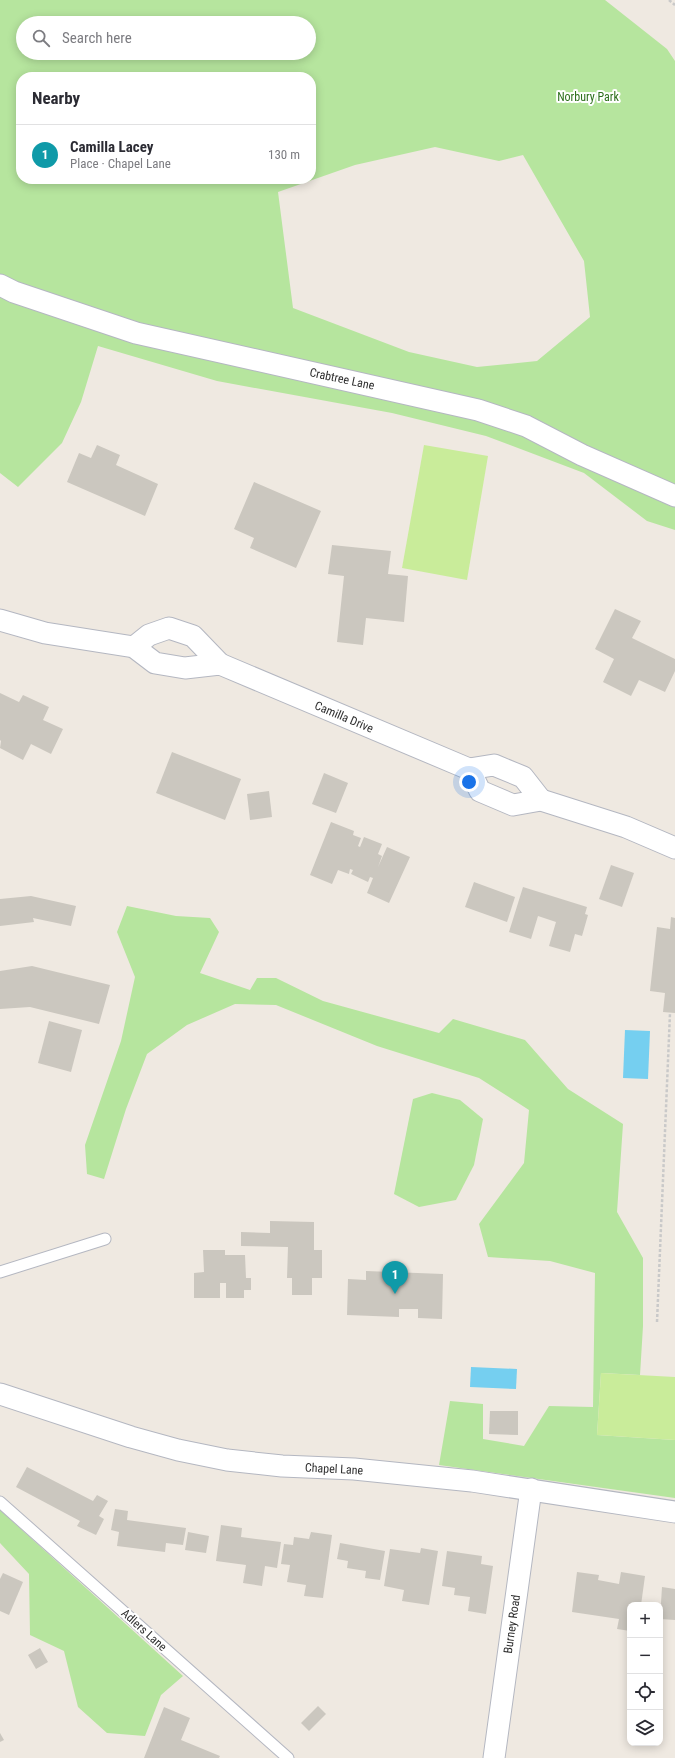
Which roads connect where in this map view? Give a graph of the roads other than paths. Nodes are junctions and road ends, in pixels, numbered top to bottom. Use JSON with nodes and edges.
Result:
{"nodes":[{"id":1,"x":0,"y":285,"type":"edge"},
{"id":2,"x":675,"y":496,"type":"edge"},
{"id":3,"x":0,"y":620,"type":"edge"},
{"id":4,"x":134,"y":647,"type":"junction"},
{"id":5,"x":220,"y":664,"type":"junction"},
{"id":6,"x":469,"y":769,"type":"junction"},
{"id":7,"x":541,"y":800,"type":"junction"},
{"id":8,"x":675,"y":848,"type":"edge"},
{"id":9,"x":105,"y":1239,"type":"dead end"},
{"id":10,"x":0,"y":1272,"type":"edge"},
{"id":11,"x":0,"y":1394,"type":"edge"},
{"id":12,"x":531,"y":1490,"type":"junction"},
{"id":13,"x":0,"y":1502,"type":"edge"},
{"id":14,"x":675,"y":1512,"type":"edge"},
{"id":15,"x":288,"y":1758,"type":"edge"},
{"id":16,"x":494,"y":1758,"type":"edge"}],
"edges":[{"from":1,"to":2,"type":"street","name":"Crabtree Lane"},
{"from":3,"to":4,"type":"street","name":"Camilla Drive"},
{"from":4,"to":5,"type":"street","name":"Camilla Drive"},
{"from":4,"to":5,"type":"street","name":"Camilla Drive"},
{"from":5,"to":6,"type":"street","name":"Camilla Drive"},
{"from":6,"to":7,"type":"street"},
{"from":6,"to":7,"type":"street"},
{"from":7,"to":8,"type":"street"},
{"from":9,"to":10,"type":"lane"},
{"from":11,"to":12,"type":"street","name":"Chapel Lane"},
{"from":12,"to":14,"type":"street","name":"Chapel Lane"},
{"from":12,"to":16,"type":"street","name":"Burney Road"},
{"from":13,"to":15,"type":"lane","name":"Adlers Lane"}]}
